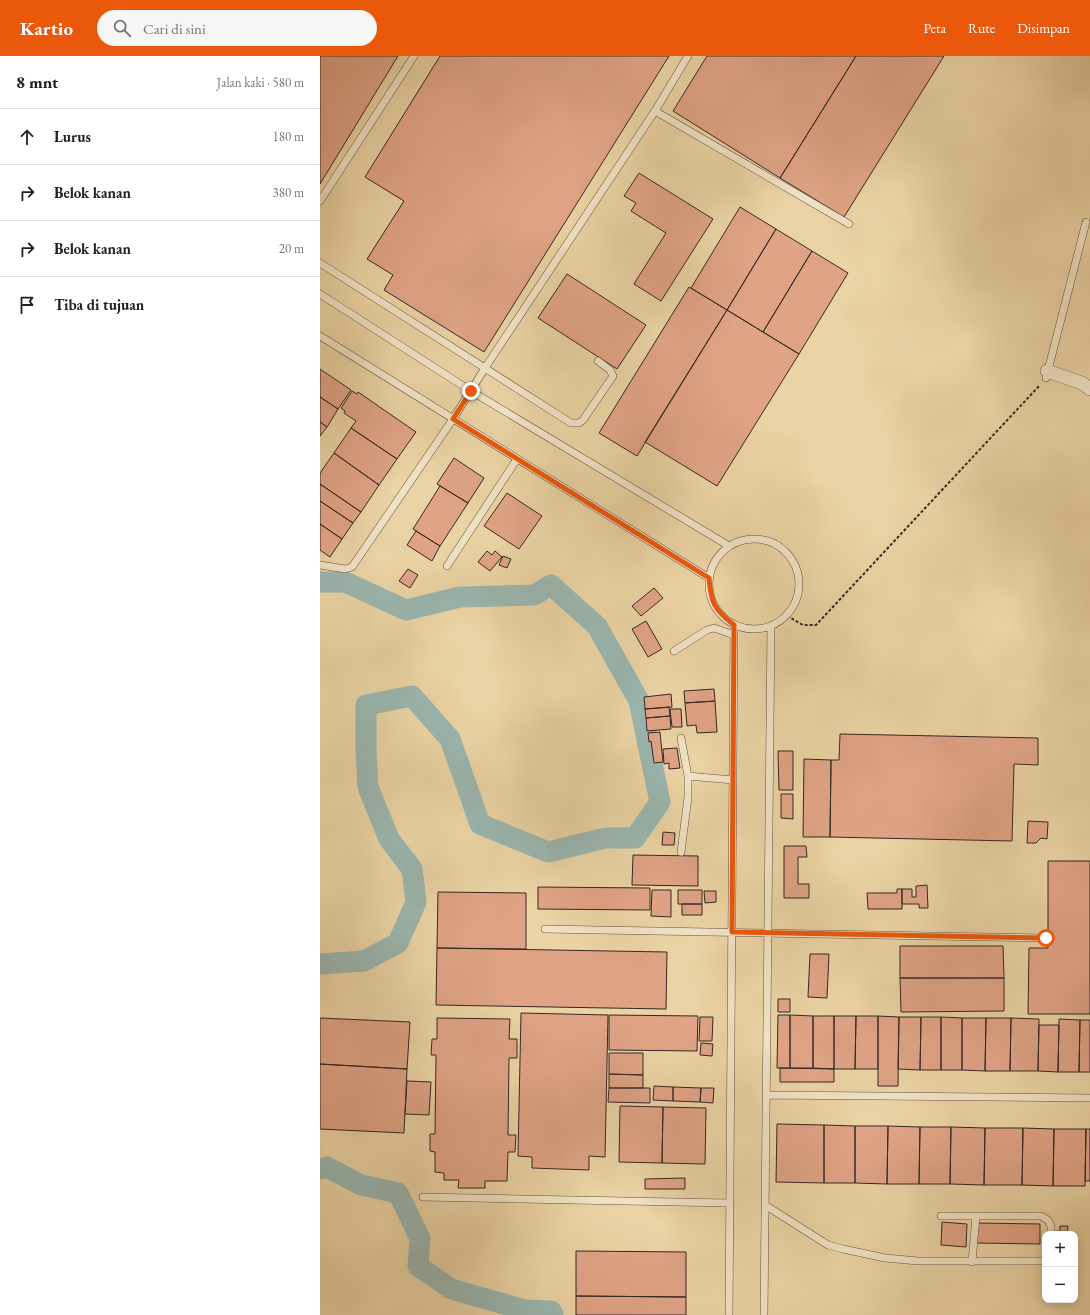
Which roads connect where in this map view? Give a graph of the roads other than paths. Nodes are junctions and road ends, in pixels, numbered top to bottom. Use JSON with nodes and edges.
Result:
{"nodes":[{"id":1,"x":414,"y":56,"type":"edge"},
{"id":2,"x":688,"y":56,"type":"edge"},
{"id":3,"x":655,"y":111,"type":"junction"},
{"id":4,"x":320,"y":201,"type":"edge"},
{"id":5,"x":1086,"y":222,"type":"dead end"},
{"id":6,"x":849,"y":224,"type":"dead end"},
{"id":7,"x":320,"y":262,"type":"edge"},
{"id":8,"x":320,"y":294,"type":"edge"},
{"id":9,"x":320,"y":336,"type":"edge"},
{"id":10,"x":598,"y":361,"type":"dead end"},
{"id":11,"x":485,"y":368,"type":"junction"},
{"id":12,"x":1046,"y":374,"type":"joint"},
{"id":13,"x":1090,"y":389,"type":"edge"},
{"id":14,"x":471,"y":391,"type":"junction"},
{"id":15,"x":453,"y":419,"type":"junction"},
{"id":16,"x":517,"y":459,"type":"junction"},
{"id":17,"x":729,"y":546,"type":"junction"},
{"id":18,"x":320,"y":564,"type":"edge"},
{"id":19,"x":447,"y":566,"type":"dead end"},
{"id":20,"x":709,"y":578,"type":"junction"},
{"id":21,"x":734,"y":625,"type":"junction"},
{"id":22,"x":771,"y":626,"type":"junction"},
{"id":23,"x":734,"y":635,"type":"junction"},
{"id":24,"x":674,"y":651,"type":"dead end"},
{"id":25,"x":681,"y":738,"type":"dead end"},
{"id":26,"x":688,"y":776,"type":"junction"},
{"id":27,"x":733,"y":780,"type":"junction"},
{"id":28,"x":681,"y":852,"type":"dead end"},
{"id":29,"x":545,"y":929,"type":"dead end"},
{"id":30,"x":732,"y":932,"type":"junction"},
{"id":31,"x":768,"y":933,"type":"junction"},
{"id":32,"x":1046,"y":938,"type":"dead end"},
{"id":33,"x":766,"y":1095,"type":"junction"},
{"id":34,"x":1090,"y":1098,"type":"edge"},
{"id":35,"x":423,"y":1197,"type":"dead end"},
{"id":36,"x":729,"y":1204,"type":"junction"},
{"id":37,"x":765,"y":1204,"type":"junction"},
{"id":38,"x":941,"y":1216,"type":"dead end"},
{"id":39,"x":976,"y":1216,"type":"junction"},
{"id":40,"x":1051,"y":1231,"type":"edge"},
{"id":41,"x":1042,"y":1261,"type":"edge"},
{"id":42,"x":972,"y":1262,"type":"junction"},
{"id":43,"x":728,"y":1315,"type":"edge"},
{"id":44,"x":764,"y":1315,"type":"edge"}],
"edges":[{"from":1,"to":4,"type":"lane"},
{"from":2,"to":3,"type":"lane"},
{"from":3,"to":6,"type":"lane"},
{"from":3,"to":11,"type":"lane"},
{"from":5,"to":12,"type":"lane"},
{"from":7,"to":11,"type":"lane"},
{"from":8,"to":14,"type":"lane"},
{"from":9,"to":15,"type":"lane"},
{"from":10,"to":11,"type":"lane"},
{"from":11,"to":14,"type":"lane"},
{"from":12,"to":13,"type":"street"},
{"from":14,"to":15,"type":"lane"},
{"from":14,"to":17,"type":"lane"},
{"from":15,"to":16,"type":"lane"},
{"from":15,"to":18,"type":"lane"},
{"from":16,"to":19,"type":"lane"},
{"from":16,"to":20,"type":"lane"},
{"from":17,"to":20,"type":"lane"},
{"from":17,"to":22,"type":"lane"},
{"from":20,"to":21,"type":"lane"},
{"from":21,"to":22,"type":"lane"},
{"from":21,"to":23,"type":"lane"},
{"from":22,"to":31,"type":"lane"},
{"from":23,"to":24,"type":"lane"},
{"from":23,"to":27,"type":"lane"},
{"from":25,"to":26,"type":"lane"},
{"from":26,"to":27,"type":"lane"},
{"from":26,"to":28,"type":"lane"},
{"from":27,"to":30,"type":"lane"},
{"from":29,"to":30,"type":"lane"},
{"from":30,"to":31,"type":"lane"},
{"from":30,"to":36,"type":"lane"},
{"from":31,"to":32,"type":"lane"},
{"from":31,"to":33,"type":"lane"},
{"from":33,"to":34,"type":"lane"},
{"from":33,"to":37,"type":"lane"},
{"from":35,"to":36,"type":"lane"},
{"from":36,"to":43,"type":"lane"},
{"from":37,"to":42,"type":"lane"},
{"from":37,"to":44,"type":"lane"},
{"from":38,"to":39,"type":"lane"},
{"from":39,"to":40,"type":"lane"},
{"from":39,"to":42,"type":"lane"},
{"from":41,"to":42,"type":"lane"}]}
